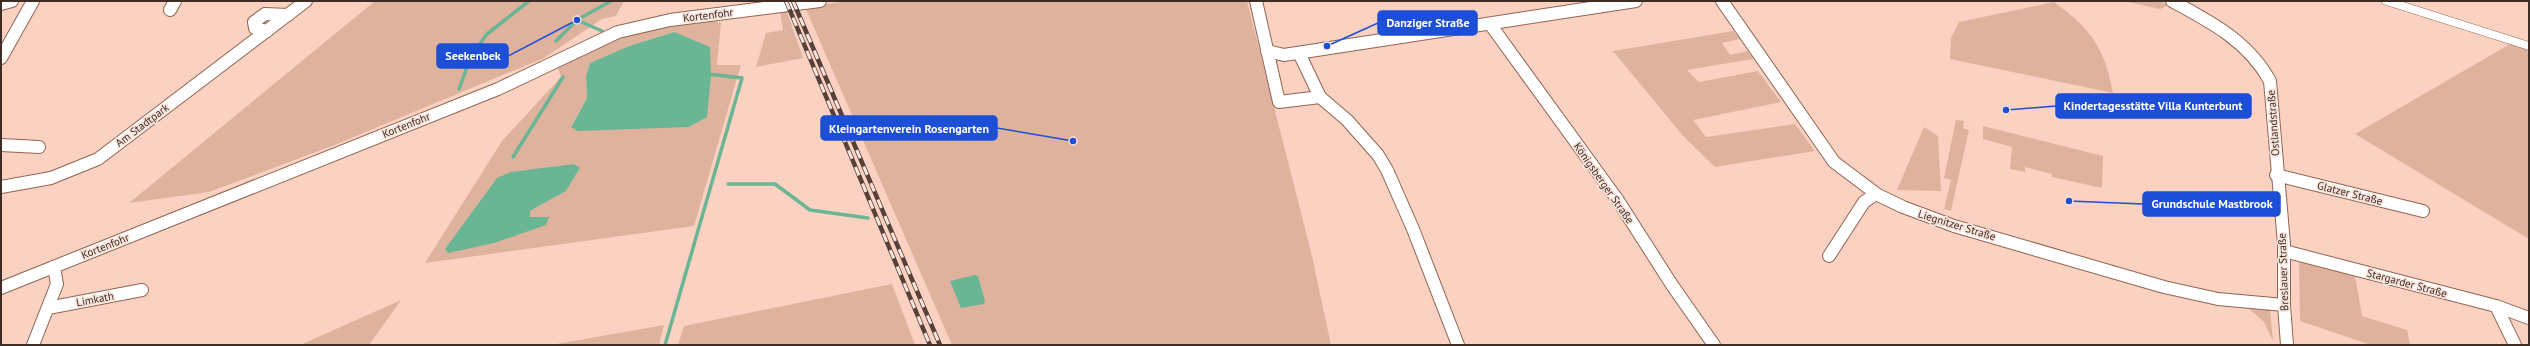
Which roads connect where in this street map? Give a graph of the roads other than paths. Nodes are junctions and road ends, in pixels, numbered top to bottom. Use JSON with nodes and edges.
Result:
{"nodes":[{"id":1,"x":12,"y":1,"type":"edge"},
{"id":2,"x":33,"y":1,"type":"edge"},
{"id":3,"x":306,"y":1,"type":"edge"},
{"id":4,"x":820,"y":1,"type":"edge"},
{"id":5,"x":1256,"y":1,"type":"edge"},
{"id":6,"x":1636,"y":1,"type":"edge"},
{"id":7,"x":1722,"y":1,"type":"edge"},
{"id":8,"x":2172,"y":1,"type":"edge"},
{"id":9,"x":2387,"y":1,"type":"edge"},
{"id":10,"x":1,"y":4,"type":"edge"},
{"id":11,"x":288,"y":15,"type":"junction"},
{"id":12,"x":1490,"y":24,"type":"junction"},
{"id":13,"x":267,"y":31,"type":"junction"},
{"id":14,"x":2529,"y":46,"type":"edge"},
{"id":15,"x":1267,"y":51,"type":"junction"},
{"id":16,"x":1299,"y":53,"type":"junction"},
{"id":17,"x":1,"y":58,"type":"edge"},
{"id":18,"x":1320,"y":97,"type":"junction"},
{"id":19,"x":1,"y":145,"type":"edge"},
{"id":20,"x":39,"y":147,"type":"dead end"},
{"id":21,"x":2276,"y":174,"type":"junction"},
{"id":22,"x":1,"y":187,"type":"edge"},
{"id":23,"x":1874,"y":195,"type":"junction"},
{"id":24,"x":2424,"y":211,"type":"dead end"},
{"id":25,"x":2284,"y":251,"type":"junction"},
{"id":26,"x":1829,"y":256,"type":"dead end"},
{"id":27,"x":54,"y":267,"type":"junction"},
{"id":28,"x":1,"y":288,"type":"edge"},
{"id":29,"x":142,"y":290,"type":"dead end"},
{"id":30,"x":2284,"y":306,"type":"junction"},
{"id":31,"x":2496,"y":306,"type":"junction"},
{"id":32,"x":48,"y":308,"type":"junction"},
{"id":33,"x":2529,"y":318,"type":"edge"},
{"id":34,"x":33,"y":345,"type":"edge"},
{"id":35,"x":1458,"y":345,"type":"edge"},
{"id":36,"x":1714,"y":345,"type":"edge"},
{"id":37,"x":2287,"y":345,"type":"edge"},
{"id":38,"x":2515,"y":345,"type":"edge"}],
"edges":[{"from":1,"to":10,"type":"street"},
{"from":2,"to":17,"type":"street"},
{"from":3,"to":11,"type":"street","name":"Am Stadtpark"},
{"from":4,"to":27,"type":"street","name":"Kortenfohr"},
{"from":5,"to":15,"type":"street"},
{"from":6,"to":12,"type":"street"},
{"from":7,"to":23,"type":"street","name":"Liegnitzer Straße"},
{"from":8,"to":21,"type":"street","name":"Ostlandstraße"},
{"from":9,"to":14,"type":"main road"},
{"from":11,"to":13,"type":"street","name":"Am Stadtpark"},
{"from":11,"to":13,"type":"street"},
{"from":12,"to":16,"type":"street"},
{"from":12,"to":36,"type":"street","name":"Königsberger Straße"},
{"from":13,"to":22,"type":"street","name":"Am Stadtpark"},
{"from":15,"to":16,"type":"street"},
{"from":15,"to":18,"type":"street"},
{"from":16,"to":18,"type":"street"},
{"from":18,"to":35,"type":"street"},
{"from":19,"to":20,"type":"street"},
{"from":21,"to":24,"type":"street","name":"Glatzer Straße"},
{"from":21,"to":25,"type":"street","name":"Breslauer Straße"},
{"from":23,"to":26,"type":"street"},
{"from":23,"to":30,"type":"street","name":"Liegnitzer Straße"},
{"from":25,"to":30,"type":"street","name":"Breslauer Straße"},
{"from":25,"to":31,"type":"street","name":"Stargarder Straße"},
{"from":27,"to":28,"type":"street","name":"Kortenfohr"},
{"from":27,"to":32,"type":"street"},
{"from":29,"to":32,"type":"street","name":"Limkath"},
{"from":30,"to":37,"type":"street","name":"Breslauer Straße"},
{"from":31,"to":33,"type":"street","name":"Stargarder Straße"},
{"from":31,"to":38,"type":"street"},
{"from":32,"to":34,"type":"street"}]}
